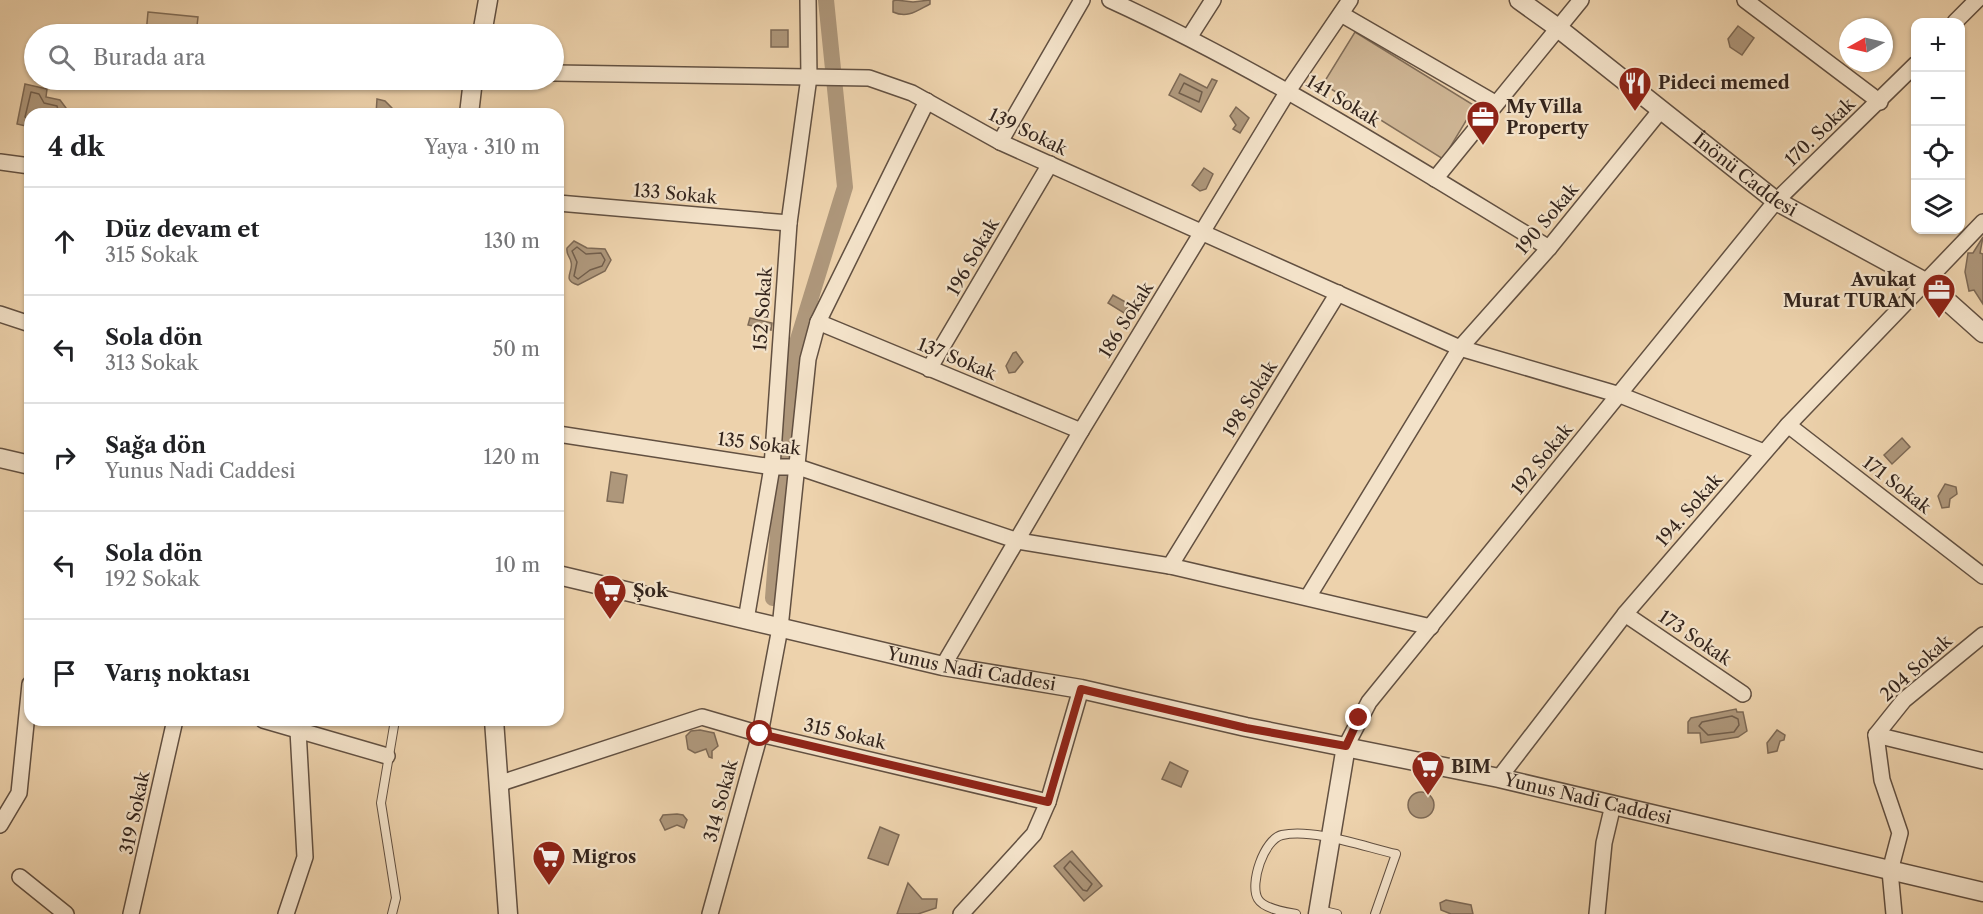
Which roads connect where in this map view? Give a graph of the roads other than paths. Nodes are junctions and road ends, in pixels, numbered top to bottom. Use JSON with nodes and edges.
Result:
{"nodes":[{"id":1,"x":488,"y":0,"type":"edge"},
{"id":2,"x":808,"y":0,"type":"edge"},
{"id":3,"x":1082,"y":0,"type":"edge"},
{"id":4,"x":1110,"y":0,"type":"edge"},
{"id":5,"x":1213,"y":0,"type":"edge"},
{"id":6,"x":1350,"y":0,"type":"edge"},
{"id":7,"x":1519,"y":0,"type":"edge"},
{"id":8,"x":1581,"y":0,"type":"edge"},
{"id":9,"x":1746,"y":0,"type":"edge"},
{"id":10,"x":1977,"y":0,"type":"edge"},
{"id":11,"x":1341,"y":14,"type":"junction"},
{"id":12,"x":1959,"y":18,"type":"edge"},
{"id":13,"x":484,"y":24,"type":"edge"},
{"id":14,"x":1558,"y":27,"type":"junction"},
{"id":15,"x":1190,"y":36,"type":"junction"},
{"id":16,"x":1911,"y":69,"type":"edge"},
{"id":17,"x":564,"y":73,"type":"edge"},
{"id":18,"x":809,"y":77,"type":"junction"},
{"id":19,"x":472,"y":90,"type":"edge"},
{"id":20,"x":1288,"y":91,"type":"junction"},
{"id":21,"x":927,"y":101,"type":"junction"},
{"id":22,"x":1880,"y":102,"type":"junction"},
{"id":23,"x":1495,"y":103,"type":"junction"},
{"id":24,"x":470,"y":108,"type":"edge"},
{"id":25,"x":1660,"y":111,"type":"junction"},
{"id":26,"x":1000,"y":142,"type":"junction"},
{"id":27,"x":0,"y":162,"type":"edge"},
{"id":28,"x":1050,"y":164,"type":"junction"},
{"id":29,"x":24,"y":165,"type":"edge"},
{"id":30,"x":1435,"y":179,"type":"junction"},
{"id":31,"x":1776,"y":201,"type":"junction"},
{"id":32,"x":564,"y":204,"type":"edge"},
{"id":33,"x":1983,"y":222,"type":"edge"},
{"id":34,"x":789,"y":223,"type":"junction"},
{"id":35,"x":1203,"y":234,"type":"junction"},
{"id":36,"x":1549,"y":248,"type":"junction"},
{"id":37,"x":1927,"y":283,"type":"junction"},
{"id":38,"x":1338,"y":293,"type":"junction"},
{"id":39,"x":0,"y":314,"type":"edge"},
{"id":40,"x":24,"y":322,"type":"edge"},
{"id":41,"x":818,"y":322,"type":"junction"},
{"id":42,"x":1983,"y":333,"type":"edge"},
{"id":43,"x":1460,"y":348,"type":"junction"},
{"id":44,"x":929,"y":369,"type":"junction"},
{"id":45,"x":1620,"y":395,"type":"junction"},
{"id":46,"x":1788,"y":425,"type":"junction"},
{"id":47,"x":1081,"y":431,"type":"junction"},
{"id":48,"x":564,"y":435,"type":"edge"},
{"id":49,"x":1764,"y":452,"type":"junction"},
{"id":50,"x":0,"y":458,"type":"edge"},
{"id":51,"x":24,"y":463,"type":"edge"},
{"id":52,"x":784,"y":467,"type":"junction"},
{"id":53,"x":1018,"y":541,"type":"junction"},
{"id":54,"x":1170,"y":566,"type":"junction"},
{"id":55,"x":564,"y":576,"type":"edge"},
{"id":56,"x":1983,"y":576,"type":"edge"},
{"id":57,"x":1308,"y":597,"type":"junction"},
{"id":58,"x":1625,"y":614,"type":"junction"},
{"id":59,"x":746,"y":620,"type":"junction"},
{"id":60,"x":1431,"y":627,"type":"junction"},
{"id":61,"x":780,"y":628,"type":"junction"},
{"id":62,"x":1983,"y":635,"type":"edge"},
{"id":63,"x":943,"y":666,"type":"junction"},
{"id":64,"x":1081,"y":689,"type":"junction"},
{"id":65,"x":1743,"y":694,"type":"dead end"},
{"id":66,"x":26,"y":726,"type":"edge"},
{"id":67,"x":174,"y":726,"type":"edge"},
{"id":68,"x":284,"y":726,"type":"edge"},
{"id":69,"x":394,"y":726,"type":"edge"},
{"id":70,"x":494,"y":726,"type":"edge"},
{"id":71,"x":298,"y":730,"type":"junction"},
{"id":72,"x":760,"y":734,"type":"junction"},
{"id":73,"x":1876,"y":735,"type":"junction"},
{"id":74,"x":1346,"y":746,"type":"junction"},
{"id":75,"x":387,"y":756,"type":"junction"},
{"id":76,"x":1983,"y":761,"type":"edge"},
{"id":77,"x":1499,"y":778,"type":"junction"},
{"id":78,"x":498,"y":784,"type":"junction"},
{"id":79,"x":1048,"y":802,"type":"junction"},
{"id":80,"x":1613,"y":805,"type":"junction"},
{"id":81,"x":0,"y":825,"type":"edge"},
{"id":82,"x":1330,"y":838,"type":"junction"},
{"id":83,"x":1890,"y":871,"type":"junction"},
{"id":84,"x":20,"y":877,"type":"dead end"},
{"id":85,"x":1983,"y":892,"type":"edge"},
{"id":86,"x":1318,"y":912,"type":"edge"},
{"id":87,"x":66,"y":914,"type":"edge"},
{"id":88,"x":130,"y":914,"type":"edge"},
{"id":89,"x":286,"y":914,"type":"edge"},
{"id":90,"x":392,"y":914,"type":"edge"},
{"id":91,"x":508,"y":914,"type":"edge"},
{"id":92,"x":710,"y":914,"type":"edge"},
{"id":93,"x":960,"y":914,"type":"edge"},
{"id":94,"x":1296,"y":914,"type":"edge"},
{"id":95,"x":1337,"y":914,"type":"edge"},
{"id":96,"x":1375,"y":914,"type":"edge"},
{"id":97,"x":1597,"y":914,"type":"edge"},
{"id":98,"x":1894,"y":914,"type":"edge"}],
"edges":[{"from":1,"to":13,"type":"street"},
{"from":2,"to":18,"type":"street","name":"152 Sokak"},
{"from":3,"to":26,"type":"street"},
{"from":4,"to":15,"type":"street","name":"141 Sokak"},
{"from":5,"to":15,"type":"street"},
{"from":6,"to":11,"type":"street","name":"186 Sokak"},
{"from":7,"to":14,"type":"street","name":"İnönü Caddesi"},
{"from":8,"to":14,"type":"street"},
{"from":9,"to":22,"type":"street"},
{"from":10,"to":12,"type":"street"},
{"from":11,"to":20,"type":"street","name":"186 Sokak"},
{"from":11,"to":23,"type":"street"},
{"from":14,"to":23,"type":"street"},
{"from":14,"to":25,"type":"street","name":"İnönü Caddesi"},
{"from":15,"to":20,"type":"street","name":"141 Sokak"},
{"from":16,"to":22,"type":"street","name":"170. Sokak"},
{"from":17,"to":18,"type":"street","name":"139 Sokak"},
{"from":18,"to":21,"type":"street","name":"139 Sokak"},
{"from":18,"to":34,"type":"street","name":"152 Sokak"},
{"from":19,"to":24,"type":"street"},
{"from":20,"to":30,"type":"street","name":"141 Sokak"},
{"from":20,"to":35,"type":"street","name":"186 Sokak"},
{"from":21,"to":26,"type":"street","name":"139 Sokak"},
{"from":21,"to":41,"type":"street","name":"152 Sokak"},
{"from":22,"to":31,"type":"street","name":"170. Sokak"},
{"from":23,"to":30,"type":"street"},
{"from":25,"to":31,"type":"street","name":"İnönü Caddesi"},
{"from":25,"to":36,"type":"street","name":"190 Sokak"},
{"from":26,"to":28,"type":"street","name":"139 Sokak"},
{"from":27,"to":29,"type":"street"},
{"from":28,"to":35,"type":"street","name":"139 Sokak"},
{"from":28,"to":44,"type":"street","name":"196 Sokak"},
{"from":30,"to":36,"type":"street","name":"141 Sokak"},
{"from":31,"to":37,"type":"street","name":"İnönü Caddesi"},
{"from":31,"to":45,"type":"street","name":"192 Sokak"},
{"from":32,"to":34,"type":"street","name":"133 Sokak"},
{"from":33,"to":37,"type":"street","name":"194. Sokak"},
{"from":34,"to":52,"type":"street","name":"152 Sokak"},
{"from":35,"to":38,"type":"street","name":"139 Sokak"},
{"from":35,"to":47,"type":"street","name":"186 Sokak"},
{"from":36,"to":43,"type":"street","name":"190 Sokak"},
{"from":37,"to":42,"type":"street","name":"İnönü Caddesi"},
{"from":37,"to":46,"type":"street","name":"194. Sokak"},
{"from":38,"to":43,"type":"street","name":"139 Sokak"},
{"from":38,"to":54,"type":"street","name":"198 Sokak"},
{"from":39,"to":40,"type":"street"},
{"from":41,"to":44,"type":"street","name":"137 Sokak"},
{"from":41,"to":52,"type":"street","name":"152 Sokak"},
{"from":43,"to":45,"type":"street","name":"139 Sokak"},
{"from":43,"to":57,"type":"street","name":"190 Sokak"},
{"from":44,"to":47,"type":"street","name":"137 Sokak"},
{"from":45,"to":49,"type":"street","name":"139 Sokak"},
{"from":45,"to":60,"type":"street","name":"192 Sokak"},
{"from":46,"to":49,"type":"street","name":"194. Sokak"},
{"from":46,"to":56,"type":"street","name":"171 Sokak"},
{"from":47,"to":53,"type":"street","name":"186 Sokak"},
{"from":48,"to":52,"type":"street","name":"135 Sokak"},
{"from":49,"to":58,"type":"street","name":"194. Sokak"},
{"from":50,"to":51,"type":"street"},
{"from":52,"to":53,"type":"street","name":"135 Sokak"},
{"from":52,"to":59,"type":"street","name":"152 Sokak"},
{"from":52,"to":61,"type":"street","name":"152 Sokak"},
{"from":53,"to":54,"type":"street","name":"135 Sokak"},
{"from":53,"to":63,"type":"street","name":"186 Sokak"},
{"from":54,"to":57,"type":"street","name":"135 Sokak"},
{"from":55,"to":59,"type":"street","name":"Yunus Nadi Caddesi"},
{"from":57,"to":60,"type":"street","name":"135 Sokak"},
{"from":58,"to":65,"type":"street","name":"173 Sokak"},
{"from":58,"to":77,"type":"street","name":"194. Sokak"},
{"from":59,"to":61,"type":"street","name":"Yunus Nadi Caddesi"},
{"from":60,"to":74,"type":"street","name":"192 Sokak"},
{"from":61,"to":63,"type":"street","name":"Yunus Nadi Caddesi"},
{"from":61,"to":72,"type":"street","name":"314 Sokak"},
{"from":62,"to":73,"type":"street","name":"204 Sokak"},
{"from":63,"to":64,"type":"street","name":"Yunus Nadi Caddesi"},
{"from":64,"to":74,"type":"street","name":"Yunus Nadi Caddesi"},
{"from":64,"to":79,"type":"street"},
{"from":66,"to":81,"type":"street"},
{"from":67,"to":88,"type":"street","name":"319 Sokak"},
{"from":68,"to":71,"type":"street"},
{"from":69,"to":75,"type":"lane"},
{"from":70,"to":78,"type":"street"},
{"from":71,"to":75,"type":"street"},
{"from":71,"to":89,"type":"street"},
{"from":72,"to":78,"type":"street","name":"315 Sokak"},
{"from":72,"to":79,"type":"street","name":"315 Sokak"},
{"from":72,"to":92,"type":"street","name":"314 Sokak"},
{"from":73,"to":76,"type":"street"},
{"from":73,"to":83,"type":"street"},
{"from":74,"to":77,"type":"street","name":"Yunus Nadi Caddesi"},
{"from":74,"to":82,"type":"street"},
{"from":75,"to":90,"type":"lane"},
{"from":77,"to":80,"type":"street","name":"Yunus Nadi Caddesi"},
{"from":78,"to":91,"type":"street"},
{"from":79,"to":93,"type":"street"},
{"from":80,"to":83,"type":"street","name":"Yunus Nadi Caddesi"},
{"from":80,"to":97,"type":"street"},
{"from":82,"to":86,"type":"street"},
{"from":82,"to":94,"type":"lane"},
{"from":82,"to":96,"type":"lane"},
{"from":83,"to":85,"type":"street","name":"Yunus Nadi Caddesi"},
{"from":83,"to":98,"type":"street"},
{"from":84,"to":87,"type":"street"},
{"from":86,"to":95,"type":"lane"}]}
